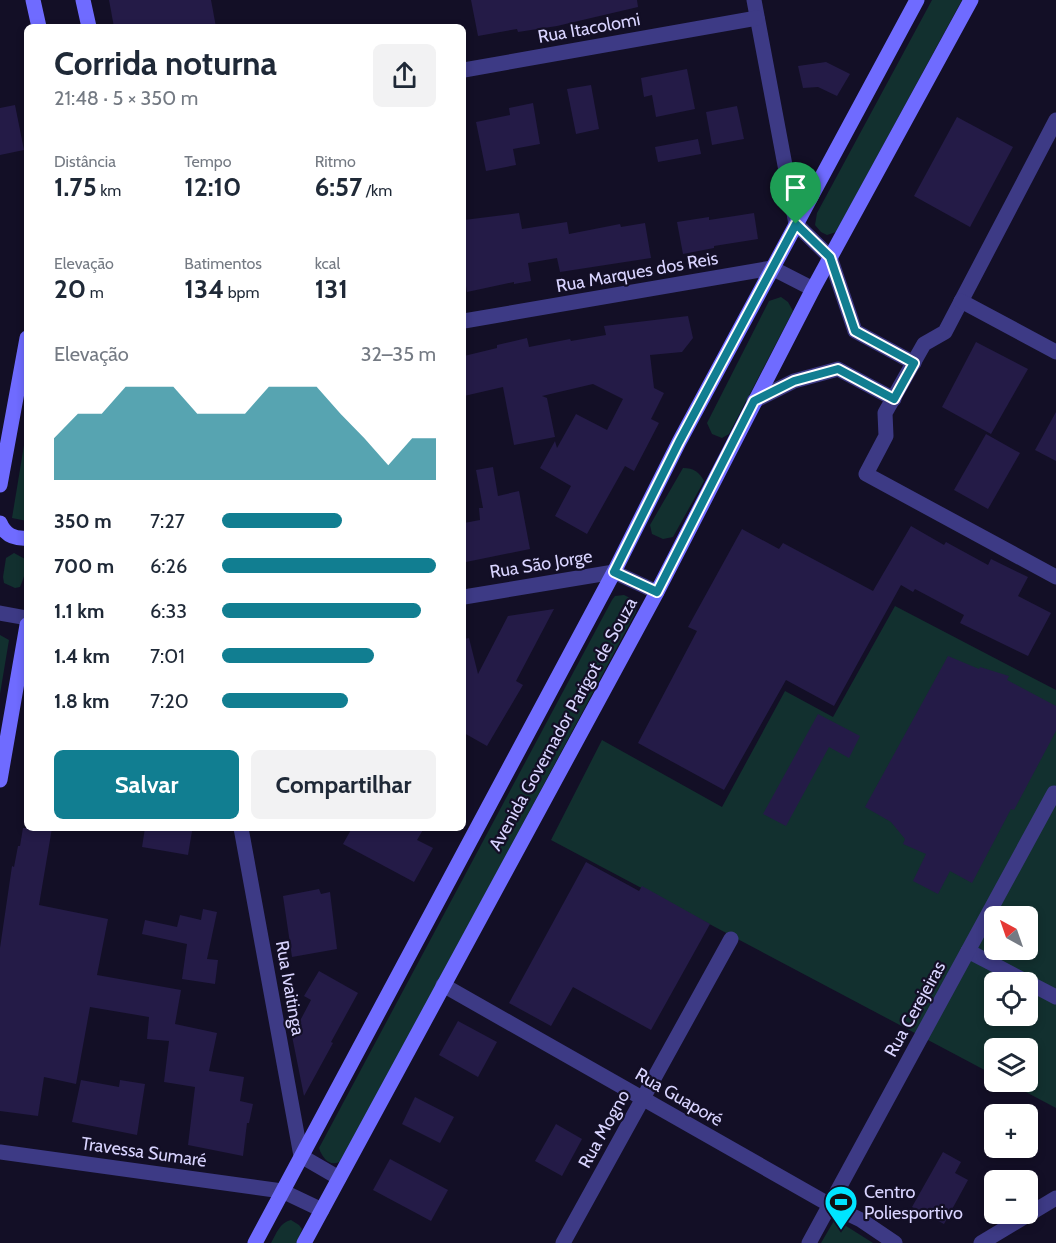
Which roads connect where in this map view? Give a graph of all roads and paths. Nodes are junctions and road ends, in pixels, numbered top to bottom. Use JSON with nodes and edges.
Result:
{"nodes":[{"id":1,"x":33,"y":0,"type":"edge"},
{"id":2,"x":83,"y":0,"type":"edge"},
{"id":3,"x":754,"y":0,"type":"edge"},
{"id":4,"x":917,"y":0,"type":"edge"},
{"id":5,"x":971,"y":0,"type":"edge"},
{"id":6,"x":758,"y":18,"type":"junction"},
{"id":7,"x":38,"y":24,"type":"edge"},
{"id":8,"x":88,"y":24,"type":"edge"},
{"id":9,"x":466,"y":70,"type":"edge"},
{"id":10,"x":1055,"y":122,"type":"edge"},
{"id":11,"x":796,"y":224,"type":"junction"},
{"id":12,"x":830,"y":257,"type":"junction"},
{"id":13,"x":772,"y":268,"type":"junction"},
{"id":14,"x":813,"y":289,"type":"junction"},
{"id":15,"x":961,"y":301,"type":"junction"},
{"id":16,"x":466,"y":321,"type":"edge"},
{"id":17,"x":24,"y":352,"type":"edge"},
{"id":18,"x":1056,"y":352,"type":"edge"},
{"id":19,"x":914,"y":363,"type":"junction"},
{"id":20,"x":894,"y":399,"type":"junction"},
{"id":21,"x":754,"y":401,"type":"junction"},
{"id":22,"x":3,"y":452,"type":"edge"},
{"id":23,"x":0,"y":485,"type":"edge"},
{"id":24,"x":0,"y":523,"type":"edge"},
{"id":25,"x":24,"y":538,"type":"edge"},
{"id":26,"x":614,"y":572,"type":"junction"},
{"id":27,"x":1056,"y":577,"type":"edge"},
{"id":28,"x":657,"y":592,"type":"junction"},
{"id":29,"x":466,"y":597,"type":"edge"},
{"id":30,"x":0,"y":613,"type":"edge"},
{"id":31,"x":24,"y":617,"type":"edge"},
{"id":32,"x":24,"y":642,"type":"edge"},
{"id":33,"x":0,"y":780,"type":"edge"},
{"id":34,"x":1055,"y":793,"type":"edge"},
{"id":35,"x":242,"y":831,"type":"edge"},
{"id":36,"x":731,"y":939,"type":"dead end"},
{"id":37,"x":968,"y":951,"type":"junction"},
{"id":38,"x":443,"y":985,"type":"junction"},
{"id":39,"x":1056,"y":997,"type":"edge"},
{"id":40,"x":643,"y":1099,"type":"junction"},
{"id":41,"x":0,"y":1152,"type":"edge"},
{"id":42,"x":301,"y":1156,"type":"junction"},
{"id":43,"x":339,"y":1178,"type":"junction"},
{"id":44,"x":282,"y":1191,"type":"junction"},
{"id":45,"x":1056,"y":1198,"type":"edge"},
{"id":46,"x":830,"y":1205,"type":"junction"},
{"id":47,"x":322,"y":1210,"type":"junction"},
{"id":48,"x":255,"y":1243,"type":"edge"},
{"id":49,"x":304,"y":1243,"type":"edge"},
{"id":50,"x":563,"y":1243,"type":"edge"},
{"id":51,"x":809,"y":1243,"type":"edge"},
{"id":52,"x":895,"y":1243,"type":"edge"},
{"id":53,"x":981,"y":1243,"type":"edge"}],
"edges":[{"from":1,"to":7,"type":"street"},
{"from":2,"to":8,"type":"street"},
{"from":3,"to":6,"type":"street"},
{"from":4,"to":11,"type":"street","name":"Avenida Governador Parigot de Souza"},
{"from":5,"to":12,"type":"street","name":"Avenida Governador Parigot de Souza"},
{"from":6,"to":9,"type":"street","name":"Rua Itacolomi"},
{"from":6,"to":11,"type":"street"},
{"from":10,"to":15,"type":"street"},
{"from":11,"to":12,"type":"street"},
{"from":11,"to":13,"type":"street","name":"Avenida Governador Parigot de Souza"},
{"from":12,"to":14,"type":"street","name":"Avenida Governador Parigot de Souza"},
{"from":12,"to":19,"type":"street"},
{"from":13,"to":14,"type":"street"},
{"from":13,"to":16,"type":"street","name":"Rua Marques dos Reis"},
{"from":13,"to":26,"type":"street","name":"Avenida Governador Parigot de Souza"},
{"from":14,"to":21,"type":"street","name":"Avenida Governador Parigot de Souza"},
{"from":15,"to":18,"type":"street"},
{"from":15,"to":19,"type":"street"},
{"from":17,"to":22,"type":"street"},
{"from":19,"to":20,"type":"street"},
{"from":20,"to":21,"type":"street"},
{"from":20,"to":27,"type":"street"},
{"from":21,"to":28,"type":"street","name":"Avenida Governador Parigot de Souza"},
{"from":22,"to":23,"type":"street"},
{"from":24,"to":25,"type":"street"},
{"from":26,"to":28,"type":"street","name":"Rua São Jorge"},
{"from":26,"to":29,"type":"street","name":"Rua São Jorge"},
{"from":26,"to":42,"type":"street","name":"Avenida Governador Parigot de Souza"},
{"from":28,"to":38,"type":"street","name":"Avenida Governador Parigot de Souza"},
{"from":30,"to":31,"type":"street"},
{"from":32,"to":33,"type":"street"},
{"from":34,"to":37,"type":"street","name":"Rua Cerejeiras"},
{"from":35,"to":42,"type":"street","name":"Rua Ivaitinga"},
{"from":36,"to":40,"type":"street","name":"Rua Mogno"},
{"from":37,"to":39,"type":"street"},
{"from":37,"to":46,"type":"street","name":"Rua Cerejeiras"},
{"from":38,"to":40,"type":"street","name":"Rua Guaporé"},
{"from":38,"to":43,"type":"street","name":"Avenida Governador Parigot de Souza"},
{"from":40,"to":46,"type":"street","name":"Rua Guaporé"},
{"from":40,"to":50,"type":"street","name":"Rua Mogno"},
{"from":41,"to":44,"type":"street","name":"Travessa Sumaré"},
{"from":42,"to":43,"type":"street"},
{"from":42,"to":44,"type":"street","name":"Avenida Governador Parigot de Souza"},
{"from":43,"to":47,"type":"street","name":"Avenida Governador Parigot de Souza"},
{"from":44,"to":47,"type":"street","name":"Travessa Sumaré"},
{"from":44,"to":48,"type":"street","name":"Avenida Governador Parigot de Souza"},
{"from":45,"to":53,"type":"street"},
{"from":46,"to":51,"type":"street","name":"Rua Cerejeiras"},
{"from":46,"to":52,"type":"street","name":"Rua Guaporé"},
{"from":47,"to":49,"type":"street","name":"Avenida Governador Parigot de Souza"}]}
